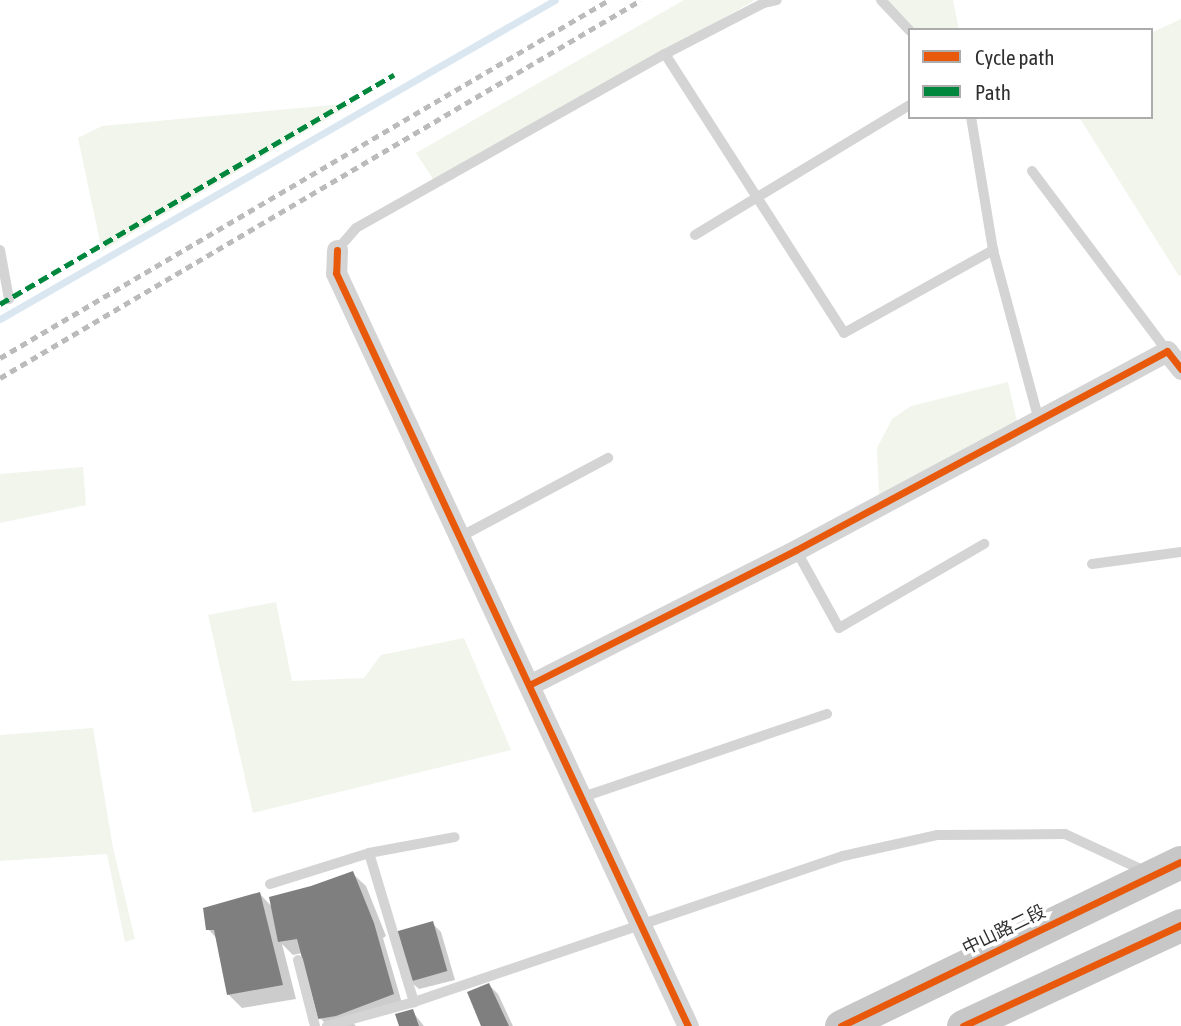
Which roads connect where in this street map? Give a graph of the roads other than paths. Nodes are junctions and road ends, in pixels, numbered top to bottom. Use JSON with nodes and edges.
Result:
{"nodes":[{"id":1,"x":777,"y":0,"type":"edge"},
{"id":2,"x":881,"y":0,"type":"edge"},
{"id":3,"x":908,"y":29,"type":"edge"},
{"id":4,"x":665,"y":54,"type":"junction"},
{"id":5,"x":908,"y":106,"type":"edge"},
{"id":6,"x":971,"y":119,"type":"edge"},
{"id":7,"x":1032,"y":171,"type":"dead end"},
{"id":8,"x":757,"y":197,"type":"junction"},
{"id":9,"x":695,"y":235,"type":"dead end"},
{"id":10,"x":0,"y":250,"type":"edge"},
{"id":11,"x":337,"y":250,"type":"joint"},
{"id":12,"x":993,"y":250,"type":"junction"},
{"id":13,"x":9,"y":299,"type":"dead end"},
{"id":14,"x":1167,"y":351,"type":"junction"},
{"id":15,"x":1181,"y":369,"type":"edge"},
{"id":16,"x":1039,"y":420,"type":"junction"},
{"id":17,"x":608,"y":458,"type":"dead end"},
{"id":18,"x":460,"y":537,"type":"junction"},
{"id":19,"x":984,"y":544,"type":"dead end"},
{"id":20,"x":796,"y":550,"type":"junction"},
{"id":21,"x":1181,"y":552,"type":"edge"},
{"id":22,"x":1092,"y":564,"type":"dead end"},
{"id":23,"x":529,"y":685,"type":"junction"},
{"id":24,"x":827,"y":714,"type":"dead end"},
{"id":25,"x":580,"y":798,"type":"junction"},
{"id":26,"x":455,"y":837,"type":"dead end"},
{"id":27,"x":369,"y":853,"type":"junction"},
{"id":28,"x":1168,"y":868,"type":"edge"},
{"id":29,"x":270,"y":884,"type":"dead end"},
{"id":30,"x":639,"y":925,"type":"junction"},
{"id":31,"x":1181,"y":925,"type":"edge"},
{"id":32,"x":298,"y":960,"type":"dead end"},
{"id":33,"x":414,"y":1002,"type":"junction"},
{"id":34,"x":315,"y":1026,"type":"edge"},
{"id":35,"x":327,"y":1026,"type":"edge"},
{"id":36,"x":688,"y":1026,"type":"edge"},
{"id":37,"x":841,"y":1026,"type":"edge"},
{"id":38,"x":963,"y":1026,"type":"edge"}],
"edges":[{"from":1,"to":4,"type":"lane"},
{"from":2,"to":3,"type":"lane"},
{"from":4,"to":8,"type":"lane"},
{"from":4,"to":11,"type":"lane"},
{"from":5,"to":8,"type":"lane"},
{"from":6,"to":12,"type":"lane"},
{"from":7,"to":14,"type":"lane"},
{"from":8,"to":9,"type":"lane"},
{"from":8,"to":12,"type":"lane"},
{"from":10,"to":13,"type":"lane"},
{"from":11,"to":18,"type":"street"},
{"from":12,"to":16,"type":"lane"},
{"from":14,"to":15,"type":"street"},
{"from":14,"to":16,"type":"street"},
{"from":16,"to":20,"type":"street"},
{"from":17,"to":18,"type":"lane"},
{"from":18,"to":23,"type":"street"},
{"from":19,"to":20,"type":"lane"},
{"from":20,"to":23,"type":"street"},
{"from":21,"to":22,"type":"lane"},
{"from":23,"to":25,"type":"street"},
{"from":24,"to":25,"type":"lane"},
{"from":25,"to":30,"type":"street"},
{"from":26,"to":27,"type":"lane"},
{"from":27,"to":29,"type":"lane"},
{"from":27,"to":33,"type":"lane"},
{"from":28,"to":30,"type":"lane"},
{"from":28,"to":37,"type":"main road","name":"中山路二段"},
{"from":30,"to":33,"type":"lane"},
{"from":30,"to":36,"type":"street"},
{"from":31,"to":38,"type":"main road"},
{"from":32,"to":34,"type":"lane"},
{"from":33,"to":35,"type":"lane"}]}
